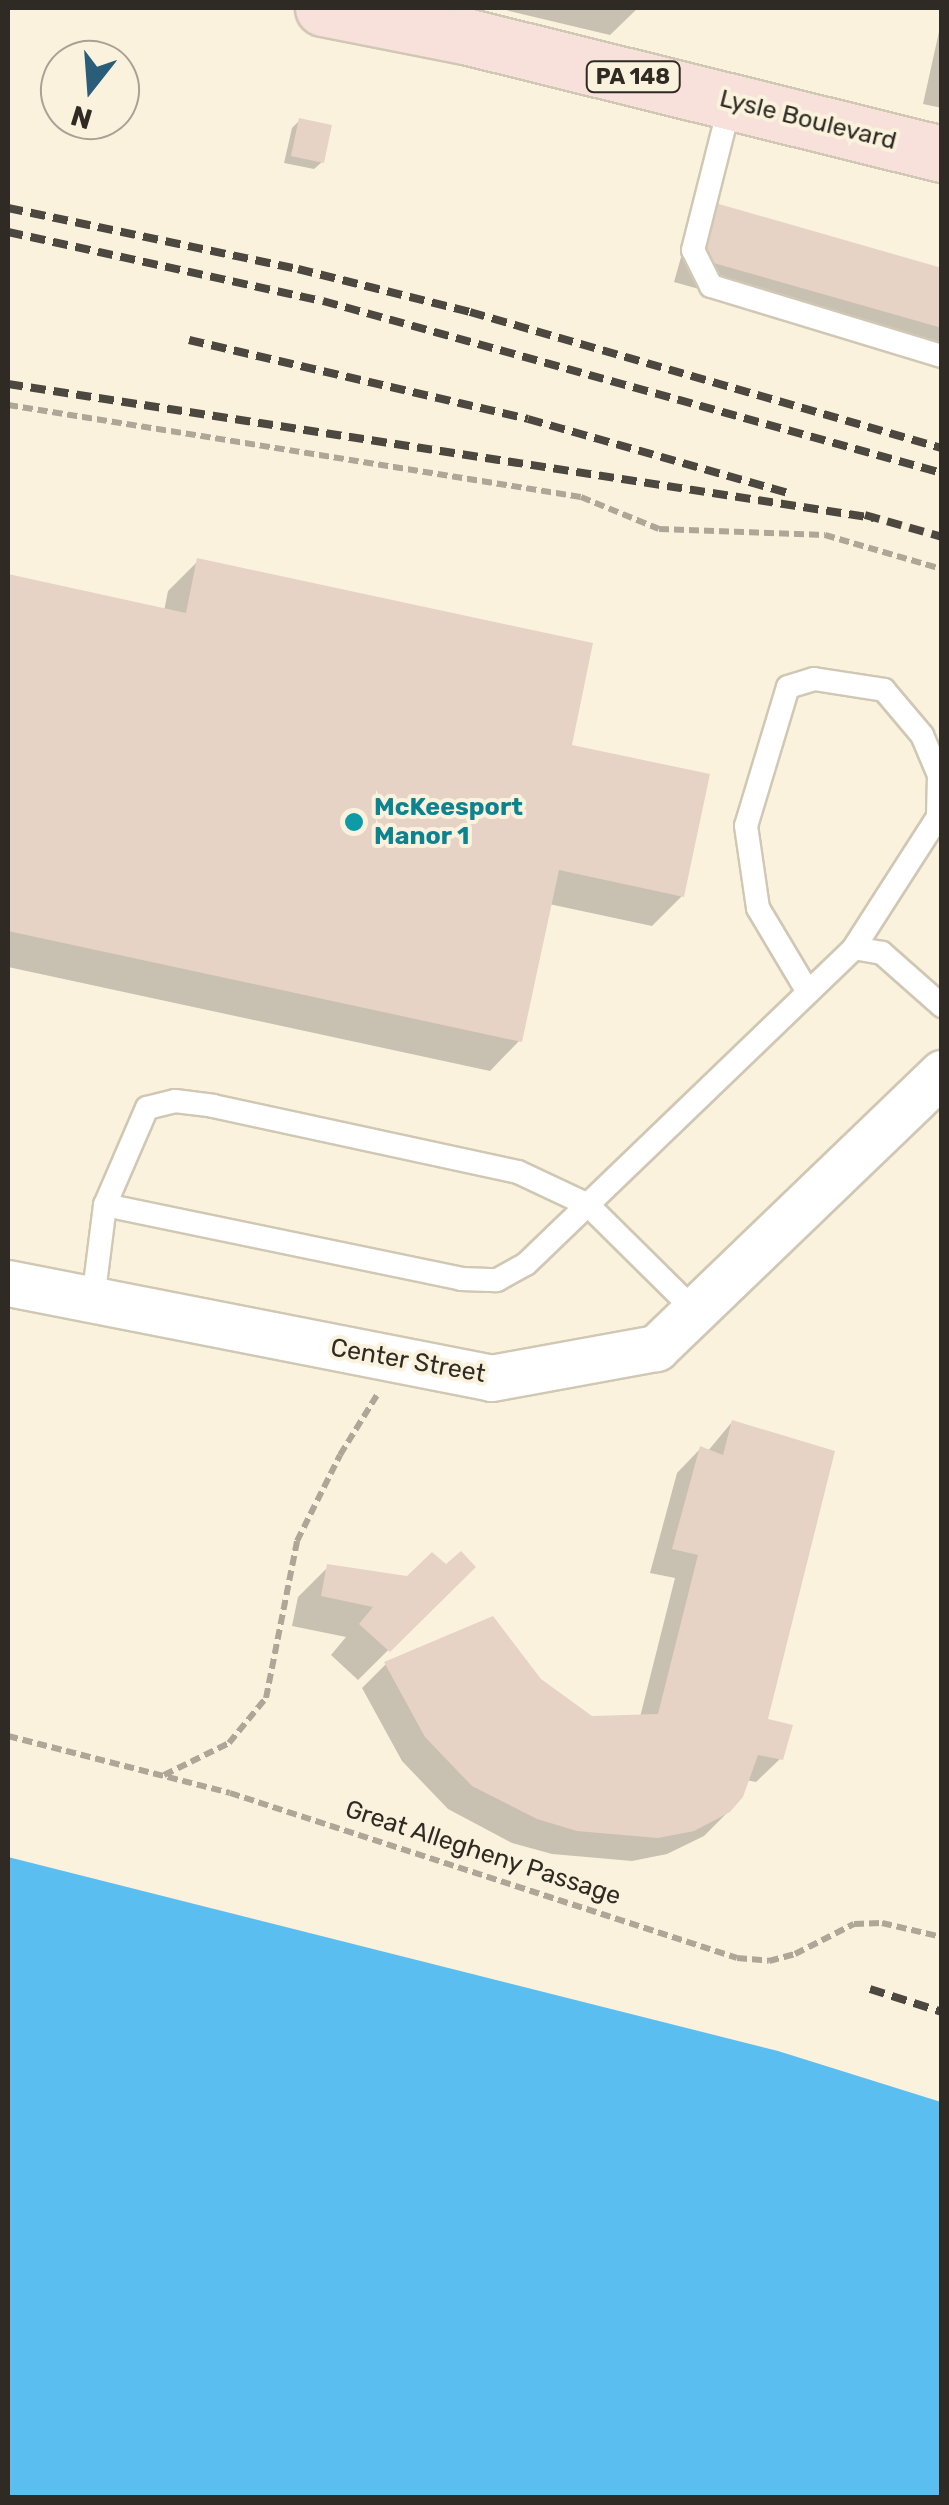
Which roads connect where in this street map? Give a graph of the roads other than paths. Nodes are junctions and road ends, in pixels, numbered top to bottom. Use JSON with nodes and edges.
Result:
{"nodes":[{"id":1,"x":323,"y":8,"type":"edge"},
{"id":2,"x":731,"y":100,"type":"junction"},
{"id":3,"x":942,"y":154,"type":"edge"},
{"id":4,"x":942,"y":356,"type":"edge"},
{"id":5,"x":854,"y":948,"type":"junction"},
{"id":6,"x":808,"y":992,"type":"junction"},
{"id":7,"x":942,"y":1006,"type":"edge"},
{"id":8,"x":942,"y":1073,"type":"edge"},
{"id":9,"x":105,"y":1205,"type":"junction"},
{"id":10,"x":588,"y":1205,"type":"junction"},
{"id":11,"x":8,"y":1283,"type":"edge"},
{"id":12,"x":93,"y":1300,"type":"junction"},
{"id":13,"x":695,"y":1311,"type":"junction"}],
"edges":[{"from":1,"to":2,"type":"main road","name":"Lysle Boulevard","number":"PA 148"},
{"from":2,"to":3,"type":"main road","name":"Lysle Boulevard","number":"PA 148"},
{"from":2,"to":4,"type":"lane"},
{"from":5,"to":6,"type":"lane"},
{"from":5,"to":6,"type":"lane"},
{"from":5,"to":7,"type":"lane"},
{"from":6,"to":10,"type":"lane"},
{"from":8,"to":13,"type":"street","name":"Center Street"},
{"from":9,"to":10,"type":"lane"},
{"from":9,"to":10,"type":"lane"},
{"from":9,"to":12,"type":"lane"},
{"from":10,"to":13,"type":"lane"},
{"from":11,"to":12,"type":"street","name":"Center Street"},
{"from":12,"to":13,"type":"street","name":"Center Street"}]}
